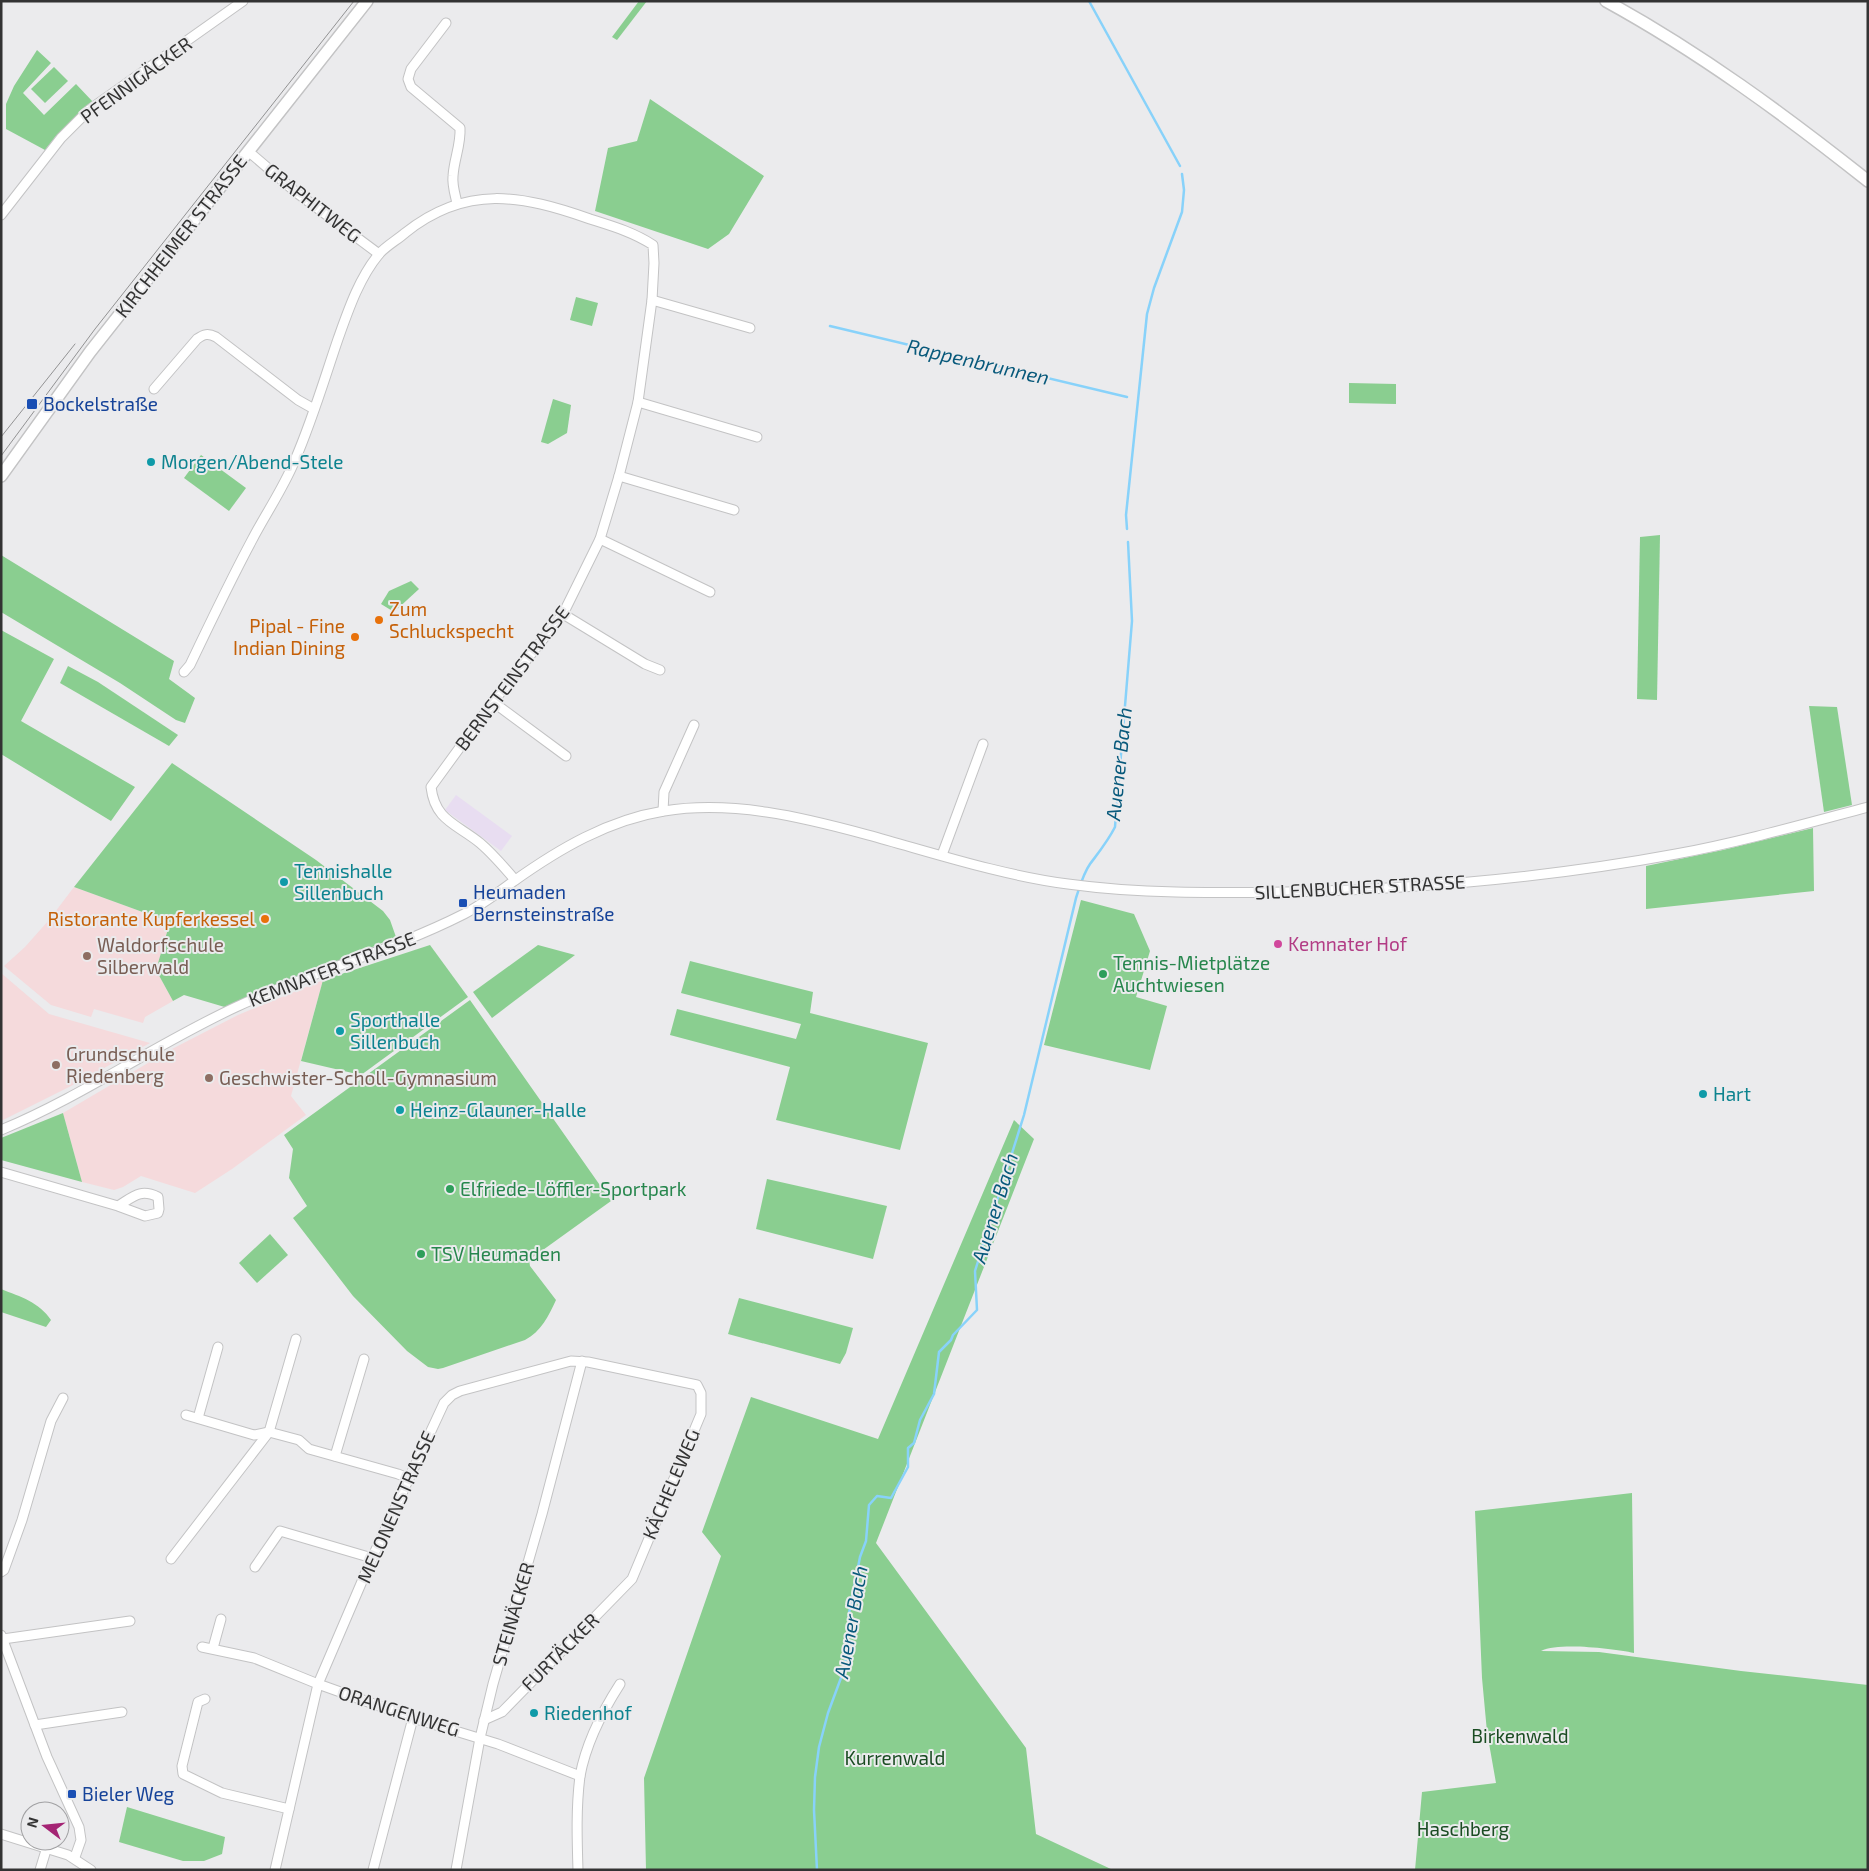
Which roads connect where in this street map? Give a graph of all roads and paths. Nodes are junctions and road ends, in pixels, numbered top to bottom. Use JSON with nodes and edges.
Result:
{"nodes":[{"id":1,"x":243,"y":1,"type":"edge"},
{"id":2,"x":367,"y":1,"type":"edge"},
{"id":3,"x":1606,"y":1,"type":"edge"},
{"id":4,"x":446,"y":22,"type":"dead end"},
{"id":5,"x":248,"y":151,"type":"junction"},
{"id":6,"x":1868,"y":181,"type":"edge"},
{"id":7,"x":457,"y":204,"type":"junction"},
{"id":8,"x":1,"y":215,"type":"edge"},
{"id":9,"x":379,"y":254,"type":"junction"},
{"id":10,"x":652,"y":300,"type":"junction"},
{"id":11,"x":750,"y":328,"type":"dead end"},
{"id":12,"x":154,"y":389,"type":"dead end"},
{"id":13,"x":638,"y":402,"type":"junction"},
{"id":14,"x":314,"y":409,"type":"junction"},
{"id":15,"x":757,"y":436,"type":"dead end"},
{"id":16,"x":1,"y":476,"type":"edge"},
{"id":17,"x":619,"y":476,"type":"junction"},
{"id":18,"x":734,"y":510,"type":"dead end"},
{"id":19,"x":600,"y":539,"type":"junction"},
{"id":20,"x":710,"y":592,"type":"dead end"},
{"id":21,"x":563,"y":614,"type":"junction"},
{"id":22,"x":660,"y":670,"type":"dead end"},
{"id":23,"x":184,"y":672,"type":"dead end"},
{"id":24,"x":493,"y":702,"type":"junction"},
{"id":25,"x":694,"y":725,"type":"dead end"},
{"id":26,"x":983,"y":744,"type":"dead end"},
{"id":27,"x":566,"y":756,"type":"dead end"},
{"id":28,"x":1868,"y":808,"type":"edge"},
{"id":29,"x":663,"y":811,"type":"junction"},
{"id":30,"x":851,"y":831,"type":"joint"},
{"id":31,"x":942,"y":855,"type":"junction"},
{"id":32,"x":515,"y":880,"type":"junction"},
{"id":33,"x":1,"y":1130,"type":"edge"},
{"id":34,"x":1,"y":1172,"type":"edge"},
{"id":35,"x":118,"y":1206,"type":"dead end"},
{"id":36,"x":296,"y":1339,"type":"dead end"},
{"id":37,"x":218,"y":1347,"type":"dead end"},
{"id":38,"x":364,"y":1359,"type":"dead end"},
{"id":39,"x":582,"y":1361,"type":"junction"},
{"id":40,"x":700,"y":1388,"type":"joint"},
{"id":41,"x":63,"y":1398,"type":"dead end"},
{"id":42,"x":186,"y":1415,"type":"dead end"},
{"id":43,"x":198,"y":1418,"type":"junction"},
{"id":44,"x":269,"y":1432,"type":"junction"},
{"id":45,"x":335,"y":1456,"type":"junction"},
{"id":46,"x":408,"y":1478,"type":"junction"},
{"id":47,"x":372,"y":1558,"type":"junction"},
{"id":48,"x":171,"y":1559,"type":"dead end"},
{"id":49,"x":255,"y":1567,"type":"dead end"},
{"id":50,"x":1,"y":1572,"type":"edge"},
{"id":51,"x":632,"y":1579,"type":"joint"},
{"id":52,"x":221,"y":1619,"type":"dead end"},
{"id":53,"x":130,"y":1622,"type":"dead end"},
{"id":54,"x":2,"y":1637,"type":"edge"},
{"id":55,"x":202,"y":1647,"type":"dead end"},
{"id":56,"x":213,"y":1648,"type":"junction"},
{"id":57,"x":318,"y":1684,"type":"junction"},
{"id":58,"x":620,"y":1684,"type":"dead end"},
{"id":59,"x":205,"y":1699,"type":"dead end"},
{"id":60,"x":122,"y":1712,"type":"dead end"},
{"id":61,"x":413,"y":1718,"type":"junction"},
{"id":62,"x":484,"y":1720,"type":"junction"},
{"id":63,"x":35,"y":1725,"type":"junction"},
{"id":64,"x":480,"y":1738,"type":"junction"},
{"id":65,"x":580,"y":1776,"type":"junction"},
{"id":66,"x":289,"y":1809,"type":"junction"},
{"id":67,"x":1,"y":1834,"type":"edge"},
{"id":68,"x":20,"y":1840,"type":"edge"},
{"id":69,"x":45,"y":1851,"type":"edge"},
{"id":70,"x":56,"y":1851,"type":"edge"},
{"id":71,"x":75,"y":1857,"type":"junction"},
{"id":72,"x":40,"y":1870,"type":"edge"},
{"id":73,"x":91,"y":1870,"type":"edge"},
{"id":74,"x":275,"y":1870,"type":"edge"},
{"id":75,"x":373,"y":1870,"type":"edge"},
{"id":76,"x":456,"y":1870,"type":"edge"},
{"id":77,"x":578,"y":1870,"type":"edge"}],
"edges":[{"from":1,"to":8,"type":"street","name":"PFENNIGÄCKER"},
{"from":2,"to":5,"type":"main road","name":"KIRCHHEIMER STRASSE"},
{"from":3,"to":6,"type":"main road"},
{"from":4,"to":7,"type":"street"},
{"from":5,"to":9,"type":"street","name":"GRAPHITWEG"},
{"from":5,"to":16,"type":"main road","name":"KIRCHHEIMER STRASSE"},
{"from":7,"to":9,"type":"street","name":"BERNSTEINSTRASSE"},
{"from":7,"to":10,"type":"street","name":"BERNSTEINSTRASSE"},
{"from":9,"to":14,"type":"street","name":"BERNSTEINSTRASSE"},
{"from":10,"to":11,"type":"street"},
{"from":10,"to":13,"type":"street","name":"BERNSTEINSTRASSE"},
{"from":12,"to":14,"type":"street"},
{"from":13,"to":15,"type":"street"},
{"from":13,"to":17,"type":"street","name":"BERNSTEINSTRASSE"},
{"from":14,"to":23,"type":"street","name":"BERNSTEINSTRASSE"},
{"from":17,"to":18,"type":"street"},
{"from":17,"to":19,"type":"street","name":"BERNSTEINSTRASSE"},
{"from":19,"to":20,"type":"street"},
{"from":19,"to":21,"type":"street","name":"BERNSTEINSTRASSE"},
{"from":21,"to":22,"type":"street"},
{"from":21,"to":24,"type":"street","name":"BERNSTEINSTRASSE"},
{"from":24,"to":27,"type":"street"},
{"from":24,"to":32,"type":"street","name":"BERNSTEINSTRASSE"},
{"from":25,"to":29,"type":"street"},
{"from":26,"to":31,"type":"street"},
{"from":28,"to":31,"type":"street","name":"SILLENBUCHER STRASSE"},
{"from":29,"to":30,"type":"street","name":"KEMNATER STRASSE"},
{"from":29,"to":32,"type":"street","name":"KEMNATER STRASSE"},
{"from":30,"to":31,"type":"street","name":"SILLENBUCHER STRASSE"},
{"from":32,"to":33,"type":"street","name":"KEMNATER STRASSE"},
{"from":34,"to":35,"type":"street"},
{"from":36,"to":44,"type":"street"},
{"from":37,"to":43,"type":"street"},
{"from":38,"to":45,"type":"street"},
{"from":39,"to":40,"type":"street","name":"MELONENSTRASSE"},
{"from":39,"to":46,"type":"street","name":"MELONENSTRASSE"},
{"from":39,"to":62,"type":"street","name":"STEINÄCKER"},
{"from":40,"to":51,"type":"street","name":"KÄCHELEWEG"},
{"from":41,"to":50,"type":"street"},
{"from":42,"to":43,"type":"street"},
{"from":43,"to":44,"type":"street"},
{"from":44,"to":45,"type":"street"},
{"from":44,"to":48,"type":"street"},
{"from":45,"to":46,"type":"street"},
{"from":46,"to":47,"type":"street","name":"MELONENSTRASSE"},
{"from":47,"to":49,"type":"street"},
{"from":47,"to":57,"type":"street","name":"MELONENSTRASSE"},
{"from":51,"to":62,"type":"street","name":"FURTÄCKER"},
{"from":52,"to":56,"type":"street"},
{"from":53,"to":54,"type":"street"},
{"from":54,"to":63,"type":"street"},
{"from":55,"to":56,"type":"street","name":"ORANGENWEG"},
{"from":56,"to":57,"type":"street","name":"ORANGENWEG"},
{"from":57,"to":61,"type":"street","name":"ORANGENWEG"},
{"from":57,"to":66,"type":"street","name":"MELONENSTRASSE"},
{"from":58,"to":65,"type":"street"},
{"from":59,"to":66,"type":"street"},
{"from":60,"to":63,"type":"street"},
{"from":61,"to":64,"type":"street","name":"ORANGENWEG"},
{"from":61,"to":75,"type":"street"},
{"from":62,"to":64,"type":"street","name":"STEINÄCKER"},
{"from":63,"to":71,"type":"street"},
{"from":64,"to":65,"type":"street","name":"ORANGENWEG"},
{"from":64,"to":76,"type":"street","name":"STEINÄCKER"},
{"from":65,"to":77,"type":"street"},
{"from":66,"to":74,"type":"street","name":"MELONENSTRASSE"},
{"from":67,"to":68,"type":"street"},
{"from":69,"to":72,"type":"street"},
{"from":70,"to":71,"type":"street"},
{"from":71,"to":73,"type":"street"}]}
